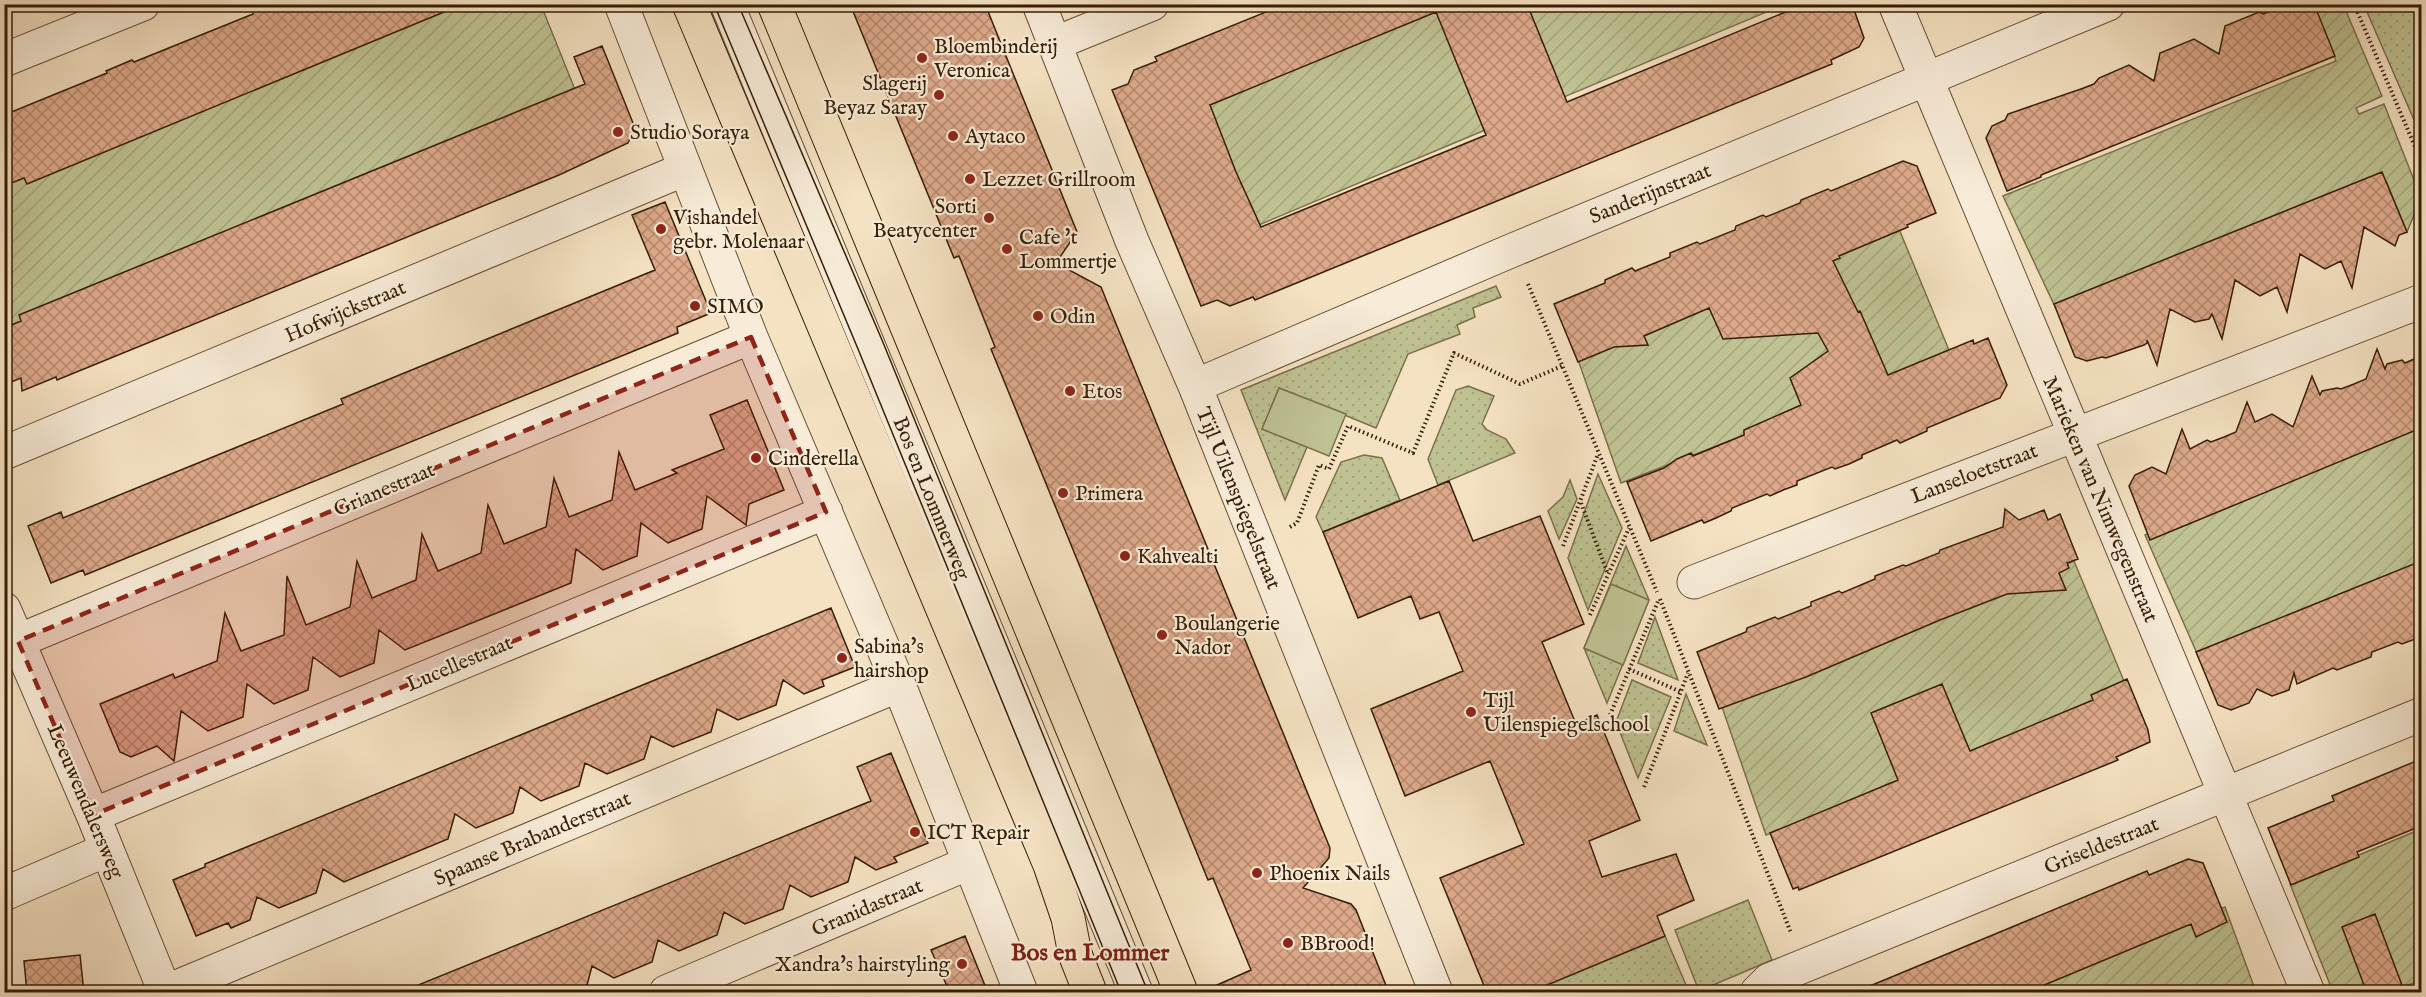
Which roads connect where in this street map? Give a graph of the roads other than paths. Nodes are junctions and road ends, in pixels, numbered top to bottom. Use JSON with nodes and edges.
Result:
{"nodes":[{"id":1,"x":143,"y":4,"type":"edge"},
{"id":2,"x":621,"y":4,"type":"edge"},
{"id":3,"x":689,"y":4,"type":"edge"},
{"id":4,"x":727,"y":4,"type":"edge"},
{"id":5,"x":774,"y":4,"type":"edge"},
{"id":6,"x":1039,"y":4,"type":"edge"},
{"id":7,"x":1152,"y":4,"type":"edge"},
{"id":8,"x":1895,"y":4,"type":"edge"},
{"id":9,"x":2108,"y":4,"type":"edge"},
{"id":10,"x":1056,"y":44,"type":"junction"},
{"id":11,"x":4,"y":60,"type":"edge"},
{"id":12,"x":1926,"y":80,"type":"junction"},
{"id":13,"x":685,"y":169,"type":"junction"},
{"id":14,"x":2421,"y":301,"type":"edge"},
{"id":15,"x":751,"y":337,"type":"junction"},
{"id":16,"x":1195,"y":387,"type":"junction"},
{"id":17,"x":2074,"y":434,"type":"junction"},
{"id":18,"x":4,"y":453,"type":"edge"},
{"id":19,"x":826,"y":512,"type":"junction"},
{"id":20,"x":1694,"y":582,"type":"dead end"},
{"id":21,"x":4,"y":609,"type":"edge"},
{"id":22,"x":18,"y":641,"type":"junction"},
{"id":23,"x":899,"y":685,"type":"junction"},
{"id":24,"x":2421,"y":714,"type":"edge"},
{"id":25,"x":2225,"y":795,"type":"junction"},
{"id":26,"x":93,"y":815,"type":"junction"},
{"id":27,"x":106,"y":850,"type":"junction"},
{"id":28,"x":969,"y":863,"type":"junction"},
{"id":29,"x":4,"y":894,"type":"edge"},
{"id":30,"x":1780,"y":978,"type":"edge"},
{"id":31,"x":165,"y":992,"type":"edge"},
{"id":32,"x":666,"y":993,"type":"edge"},
{"id":33,"x":1021,"y":993,"type":"edge"},
{"id":34,"x":1090,"y":993,"type":"edge"},
{"id":35,"x":1136,"y":993,"type":"edge"},
{"id":36,"x":1181,"y":993,"type":"edge"},
{"id":37,"x":1436,"y":993,"type":"edge"},
{"id":38,"x":2308,"y":993,"type":"edge"}],
"edges":[{"from":1,"to":11,"type":"street"},
{"from":2,"to":13,"type":"street"},
{"from":3,"to":34,"type":"main road","name":"Bos en Lommerweg"},
{"from":4,"to":35,"type":"street","name":"Bos en Lommerweg"},
{"from":5,"to":36,"type":"main road","name":"Bos en Lommerweg"},
{"from":6,"to":10,"type":"street","name":"Tijl Uilenspiegelstraat"},
{"from":7,"to":10,"type":"street"},
{"from":8,"to":12,"type":"street","name":"Marieken van Nimwegenstraat"},
{"from":9,"to":12,"type":"street","name":"Sanderijnstraat"},
{"from":10,"to":16,"type":"street","name":"Tijl Uilenspiegelstraat"},
{"from":12,"to":16,"type":"street","name":"Sanderijnstraat"},
{"from":12,"to":17,"type":"street","name":"Marieken van Nimwegenstraat"},
{"from":13,"to":15,"type":"street"},
{"from":13,"to":18,"type":"street","name":"Hofwijckstraat"},
{"from":14,"to":17,"type":"street","name":"Lanseloetstraat"},
{"from":15,"to":19,"type":"street"},
{"from":15,"to":22,"type":"street","name":"Grianestraat"},
{"from":16,"to":37,"type":"street","name":"Tijl Uilenspiegelstraat"},
{"from":17,"to":20,"type":"street","name":"Lanseloetstraat"},
{"from":17,"to":25,"type":"street","name":"Marieken van Nimwegenstraat"},
{"from":19,"to":23,"type":"street"},
{"from":19,"to":26,"type":"street","name":"Lucellestraat"},
{"from":21,"to":22,"type":"street","name":"Leeuwendalersweg"},
{"from":22,"to":26,"type":"street","name":"Leeuwendalersweg"},
{"from":23,"to":28,"type":"street"},
{"from":23,"to":31,"type":"street","name":"Spaanse Brabanderstraat"},
{"from":24,"to":25,"type":"street","name":"Griseldestraat"},
{"from":25,"to":30,"type":"street","name":"Griseldestraat"},
{"from":25,"to":38,"type":"street","name":"Marieken van Nimwegenstraat"},
{"from":26,"to":27,"type":"street","name":"Leeuwendalersweg"},
{"from":27,"to":29,"type":"street"},
{"from":27,"to":31,"type":"street","name":"Leeuwendalersweg"},
{"from":28,"to":32,"type":"street","name":"Granidastraat"},
{"from":28,"to":33,"type":"street"}]}
